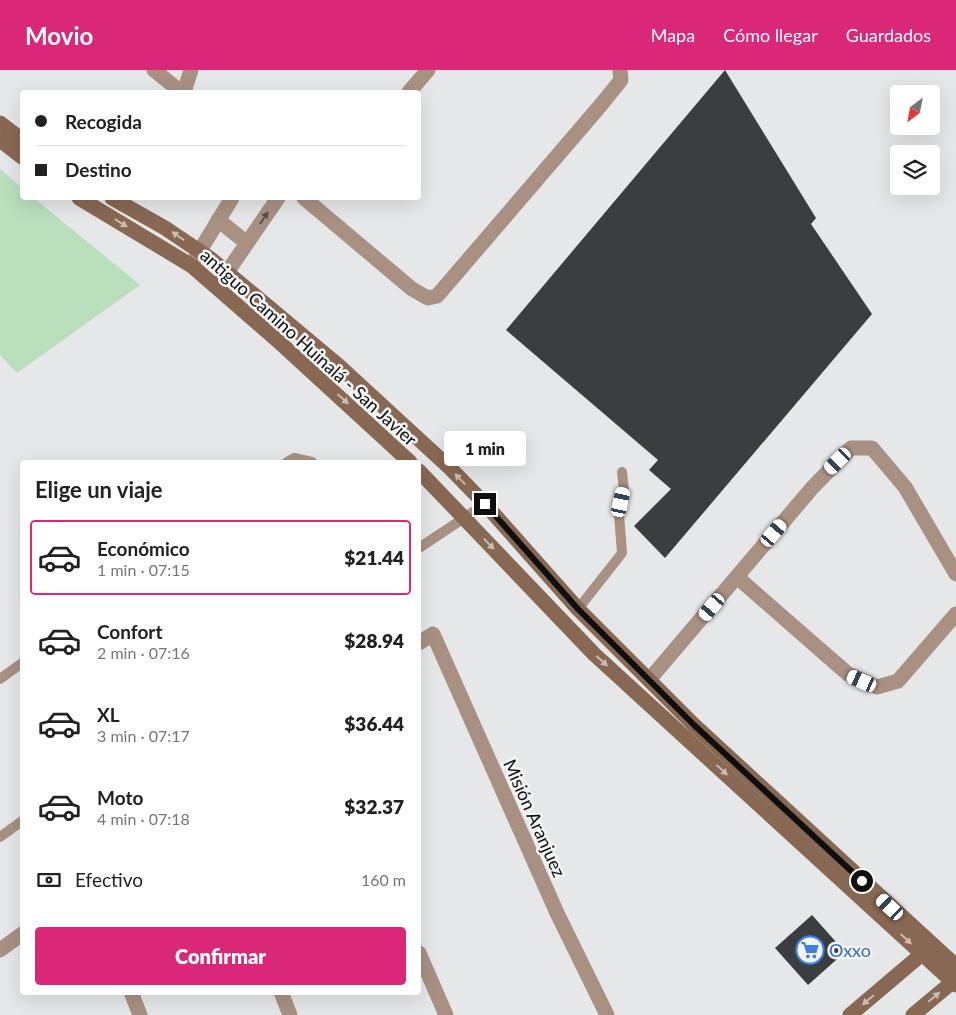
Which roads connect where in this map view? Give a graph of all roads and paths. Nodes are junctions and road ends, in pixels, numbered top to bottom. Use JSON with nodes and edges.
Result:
{"nodes":[{"id":1,"x":154,"y":70,"type":"edge"},
{"id":2,"x":190,"y":70,"type":"edge"},
{"id":3,"x":428,"y":70,"type":"edge"},
{"id":4,"x":620,"y":70,"type":"edge"},
{"id":5,"x":179,"y":90,"type":"edge"},
{"id":6,"x":183,"y":90,"type":"edge"},
{"id":7,"x":411,"y":90,"type":"edge"},
{"id":8,"x":0,"y":123,"type":"edge"},
{"id":9,"x":20,"y":138,"type":"edge"},
{"id":10,"x":0,"y":140,"type":"edge"},
{"id":11,"x":20,"y":155,"type":"edge"},
{"id":12,"x":82,"y":200,"type":"edge"},
{"id":13,"x":116,"y":200,"type":"edge"},
{"id":14,"x":231,"y":200,"type":"edge"},
{"id":15,"x":277,"y":200,"type":"edge"},
{"id":16,"x":314,"y":200,"type":"edge"},
{"id":17,"x":218,"y":220,"type":"junction"},
{"id":18,"x":247,"y":243,"type":"junction"},
{"id":19,"x":198,"y":250,"type":"junction"},
{"id":20,"x":192,"y":266,"type":"junction"},
{"id":21,"x":227,"y":272,"type":"junction"},
{"id":22,"x":217,"y":287,"type":"junction"},
{"id":23,"x":290,"y":460,"type":"edge"},
{"id":24,"x":303,"y":460,"type":"edge"},
{"id":25,"x":408,"y":460,"type":"edge"},
{"id":26,"x":622,"y":472,"type":"dead end"},
{"id":27,"x":421,"y":473,"type":"edge"},
{"id":28,"x":485,"y":504,"type":"junction"},
{"id":29,"x":465,"y":518,"type":"junction"},
{"id":30,"x":421,"y":547,"type":"edge"},
{"id":31,"x":956,"y":574,"type":"edge"},
{"id":32,"x":737,"y":577,"type":"junction"},
{"id":33,"x":578,"y":609,"type":"junction"},
{"id":34,"x":956,"y":614,"type":"edge"},
{"id":35,"x":421,"y":642,"type":"edge"},
{"id":36,"x":20,"y":664,"type":"edge"},
{"id":37,"x":0,"y":679,"type":"edge"},
{"id":38,"x":649,"y":680,"type":"junction"},
{"id":39,"x":20,"y":822,"type":"edge"},
{"id":40,"x":0,"y":837,"type":"edge"},
{"id":41,"x":20,"y":935,"type":"edge"},
{"id":42,"x":0,"y":950,"type":"edge"},
{"id":43,"x":928,"y":950,"type":"junction"},
{"id":44,"x":421,"y":958,"type":"edge"},
{"id":45,"x":956,"y":966,"type":"edge"},
{"id":46,"x":955,"y":982,"type":"edge"},
{"id":47,"x":132,"y":995,"type":"edge"},
{"id":48,"x":282,"y":995,"type":"edge"},
{"id":49,"x":140,"y":1015,"type":"edge"},
{"id":50,"x":290,"y":1015,"type":"edge"},
{"id":51,"x":446,"y":1015,"type":"edge"},
{"id":52,"x":607,"y":1015,"type":"edge"},
{"id":53,"x":850,"y":1015,"type":"edge"},
{"id":54,"x":913,"y":1015,"type":"edge"}],
"edges":[{"from":1,"to":5,"type":"street"},
{"from":2,"to":6,"type":"street"},
{"from":3,"to":7,"type":"street"},
{"from":4,"to":16,"type":"street"},
{"from":8,"to":9,"type":"main road"},
{"from":10,"to":11,"type":"main road"},
{"from":12,"to":20,"type":"main road","name":"antiguo Camino Huinalá - San Javier","one_way":true},
{"from":19,"to":13,"type":"main road","one_way":true},
{"from":14,"to":17,"type":"street"},
{"from":18,"to":15,"type":"street","one_way":true},
{"from":17,"to":18,"type":"street"},
{"from":17,"to":19,"type":"street"},
{"from":18,"to":21,"type":"street"},
{"from":19,"to":20,"type":"street"},
{"from":19,"to":21,"type":"main road"},
{"from":20,"to":22,"type":"main road","name":"antiguo Camino Huinalá - San Javier"},
{"from":21,"to":22,"type":"street"},
{"from":28,"to":21,"type":"main road","one_way":true},
{"from":22,"to":25,"type":"main road","name":"antiguo Camino Huinalá - San Javier","one_way":true},
{"from":23,"to":24,"type":"lane"},
{"from":26,"to":33,"type":"lane"},
{"from":27,"to":29,"type":"main road","name":"antiguo Camino Huinalá - San Javier"},
{"from":28,"to":29,"type":"lane"},
{"from":28,"to":33,"type":"main road"},
{"from":29,"to":30,"type":"lane"},
{"from":29,"to":43,"type":"main road","name":"antiguo Camino Huinalá - San Javier","one_way":true},
{"from":31,"to":32,"type":"street"},
{"from":32,"to":34,"type":"street"},
{"from":32,"to":38,"type":"street"},
{"from":33,"to":38,"type":"main road"},
{"from":35,"to":52,"type":"street","name":"Misión Aranjuez"},
{"from":36,"to":37,"type":"lane"},
{"from":38,"to":43,"type":"main road"},
{"from":39,"to":40,"type":"lane"},
{"from":41,"to":42,"type":"street"},
{"from":43,"to":45,"type":"main road"},
{"from":43,"to":46,"type":"main road","name":"antiguo Camino Huinalá - San Javier"},
{"from":43,"to":53,"type":"main road","one_way":true},
{"from":44,"to":51,"type":"street"},
{"from":54,"to":46,"type":"main road","one_way":true},
{"from":47,"to":49,"type":"street"},
{"from":48,"to":50,"type":"street"}]}
